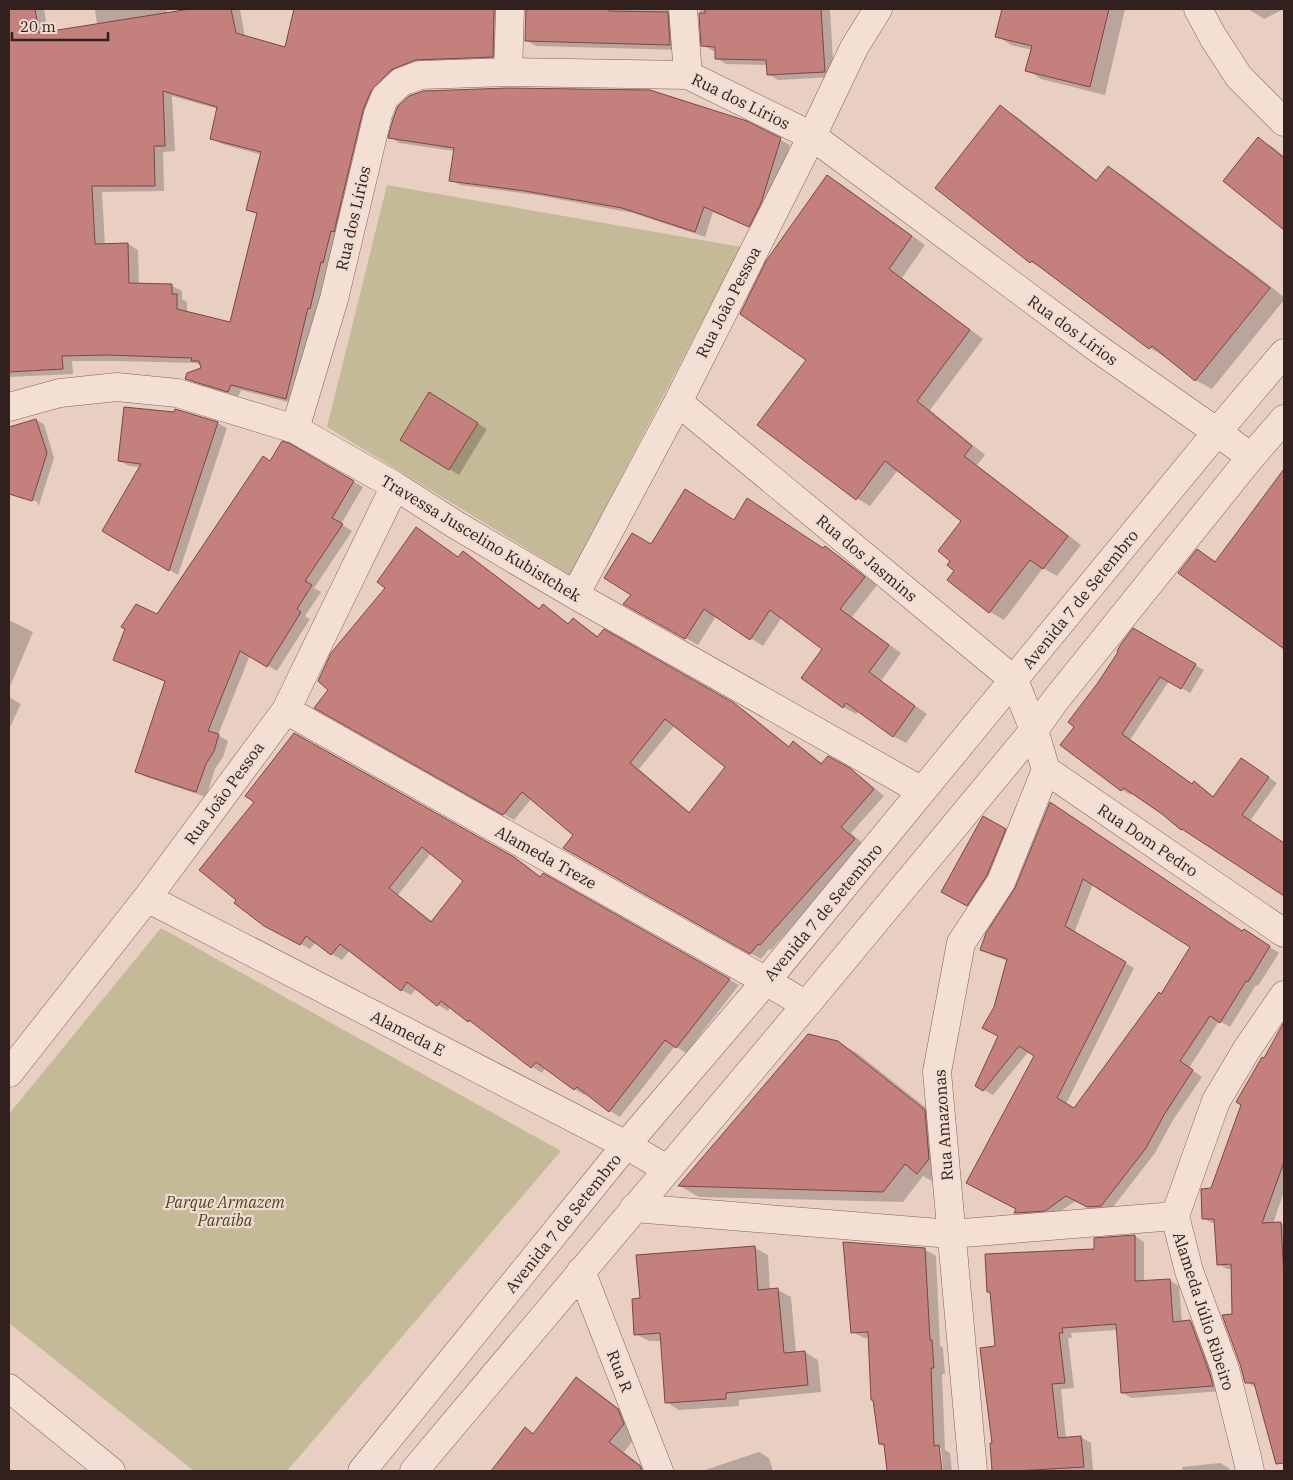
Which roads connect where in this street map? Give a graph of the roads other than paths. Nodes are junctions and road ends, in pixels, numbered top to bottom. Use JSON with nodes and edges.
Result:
{"nodes":[{"id":1,"x":510,"y":9,"type":"edge"},
{"id":2,"x":683,"y":9,"type":"edge"},
{"id":3,"x":878,"y":9,"type":"edge"},
{"id":4,"x":1198,"y":9,"type":"edge"},
{"id":5,"x":508,"y":72,"type":"junction"},
{"id":6,"x":688,"y":75,"type":"junction"},
{"id":7,"x":1284,"y":122,"type":"edge"},
{"id":8,"x":812,"y":136,"type":"junction"},
{"id":9,"x":1284,"y":353,"type":"edge"},
{"id":10,"x":678,"y":402,"type":"junction"},
{"id":11,"x":9,"y":407,"type":"edge"},
{"id":12,"x":1284,"y":419,"type":"edge"},
{"id":13,"x":295,"y":429,"type":"junction"},
{"id":14,"x":1218,"y":432,"type":"junction"},
{"id":15,"x":1251,"y":457,"type":"junction"},
{"id":16,"x":395,"y":486,"type":"junction"},
{"id":17,"x":575,"y":595,"type":"junction"},
{"id":18,"x":1014,"y":680,"type":"junction"},
{"id":19,"x":286,"y":710,"type":"junction"},
{"id":20,"x":1034,"y":730,"type":"junction"},
{"id":21,"x":1046,"y":770,"type":"junction"},
{"id":22,"x":922,"y":791,"type":"junction"},
{"id":23,"x":147,"y":898,"type":"junction"},
{"id":24,"x":1284,"y":933,"type":"edge"},
{"id":25,"x":766,"y":981,"type":"junction"},
{"id":26,"x":1284,"y":995,"type":"edge"},
{"id":27,"x":806,"y":1005,"type":"junction"},
{"id":28,"x":9,"y":1073,"type":"edge"},
{"id":29,"x":626,"y":1145,"type":"junction"},
{"id":30,"x":667,"y":1169,"type":"junction"},
{"id":31,"x":634,"y":1208,"type":"junction"},
{"id":32,"x":1175,"y":1216,"type":"junction"},
{"id":33,"x":950,"y":1234,"type":"junction"},
{"id":34,"x":581,"y":1271,"type":"junction"},
{"id":35,"x":9,"y":1388,"type":"edge"},
{"id":36,"x":110,"y":1471,"type":"edge"},
{"id":37,"x":362,"y":1471,"type":"edge"},
{"id":38,"x":414,"y":1471,"type":"edge"},
{"id":39,"x":659,"y":1471,"type":"edge"},
{"id":40,"x":973,"y":1471,"type":"edge"},
{"id":41,"x":1250,"y":1471,"type":"edge"}],
"edges":[{"from":1,"to":5,"type":"street"},
{"from":2,"to":6,"type":"street"},
{"from":3,"to":8,"type":"street","name":"Rua João Pessoa"},
{"from":4,"to":7,"type":"street"},
{"from":5,"to":6,"type":"street","name":"Rua dos Lírios"},
{"from":5,"to":13,"type":"street","name":"Rua dos Lírios"},
{"from":6,"to":8,"type":"street","name":"Rua dos Lírios"},
{"from":8,"to":10,"type":"street","name":"Rua João Pessoa"},
{"from":8,"to":14,"type":"street","name":"Rua dos Lírios"},
{"from":9,"to":14,"type":"street","name":"Avenida 7 de Setembro"},
{"from":10,"to":17,"type":"street","name":"Rua João Pessoa"},
{"from":10,"to":18,"type":"street","name":"Rua dos Jasmins"},
{"from":11,"to":13,"type":"street","name":"Travessa Juscelino Kubistchek"},
{"from":12,"to":15,"type":"street"},
{"from":13,"to":16,"type":"street","name":"Travessa Juscelino Kubistchek"},
{"from":14,"to":15,"type":"street","name":"Rua dos Lírios"},
{"from":14,"to":18,"type":"street","name":"Avenida 7 de Setembro"},
{"from":15,"to":20,"type":"street"},
{"from":16,"to":17,"type":"street","name":"Travessa Juscelino Kubistchek"},
{"from":16,"to":19,"type":"street","name":"Rua João Pessoa"},
{"from":17,"to":22,"type":"street","name":"Travessa Juscelino Kubistchek"},
{"from":18,"to":20,"type":"street","name":"Rua dos Jasmins"},
{"from":18,"to":22,"type":"street","name":"Avenida 7 de Setembro"},
{"from":19,"to":23,"type":"street","name":"Rua João Pessoa"},
{"from":19,"to":25,"type":"street","name":"Alameda Treze"},
{"from":20,"to":21,"type":"street"},
{"from":20,"to":27,"type":"street"},
{"from":21,"to":24,"type":"street","name":"Rua Dom Pedro"},
{"from":21,"to":33,"type":"street","name":"Rua Amazonas"},
{"from":22,"to":25,"type":"street","name":"Avenida 7 de Setembro"},
{"from":23,"to":28,"type":"street","name":"Rua João Pessoa"},
{"from":23,"to":29,"type":"street","name":"Alameda E"},
{"from":25,"to":27,"type":"street","name":"Alameda Treze"},
{"from":25,"to":29,"type":"street","name":"Avenida 7 de Setembro"},
{"from":26,"to":32,"type":"street","name":"Alameda Júlio Ribeiro"},
{"from":27,"to":30,"type":"street"},
{"from":29,"to":30,"type":"street","name":"Alameda E"},
{"from":29,"to":37,"type":"street","name":"Avenida 7 de Setembro"},
{"from":30,"to":31,"type":"street"},
{"from":31,"to":33,"type":"street"},
{"from":31,"to":34,"type":"street"},
{"from":32,"to":33,"type":"street"},
{"from":32,"to":41,"type":"street","name":"Alameda Júlio Ribeiro"},
{"from":33,"to":40,"type":"street","name":"Rua Amazonas"},
{"from":34,"to":38,"type":"street"},
{"from":34,"to":39,"type":"street","name":"Rua R"},
{"from":35,"to":36,"type":"street"}]}
